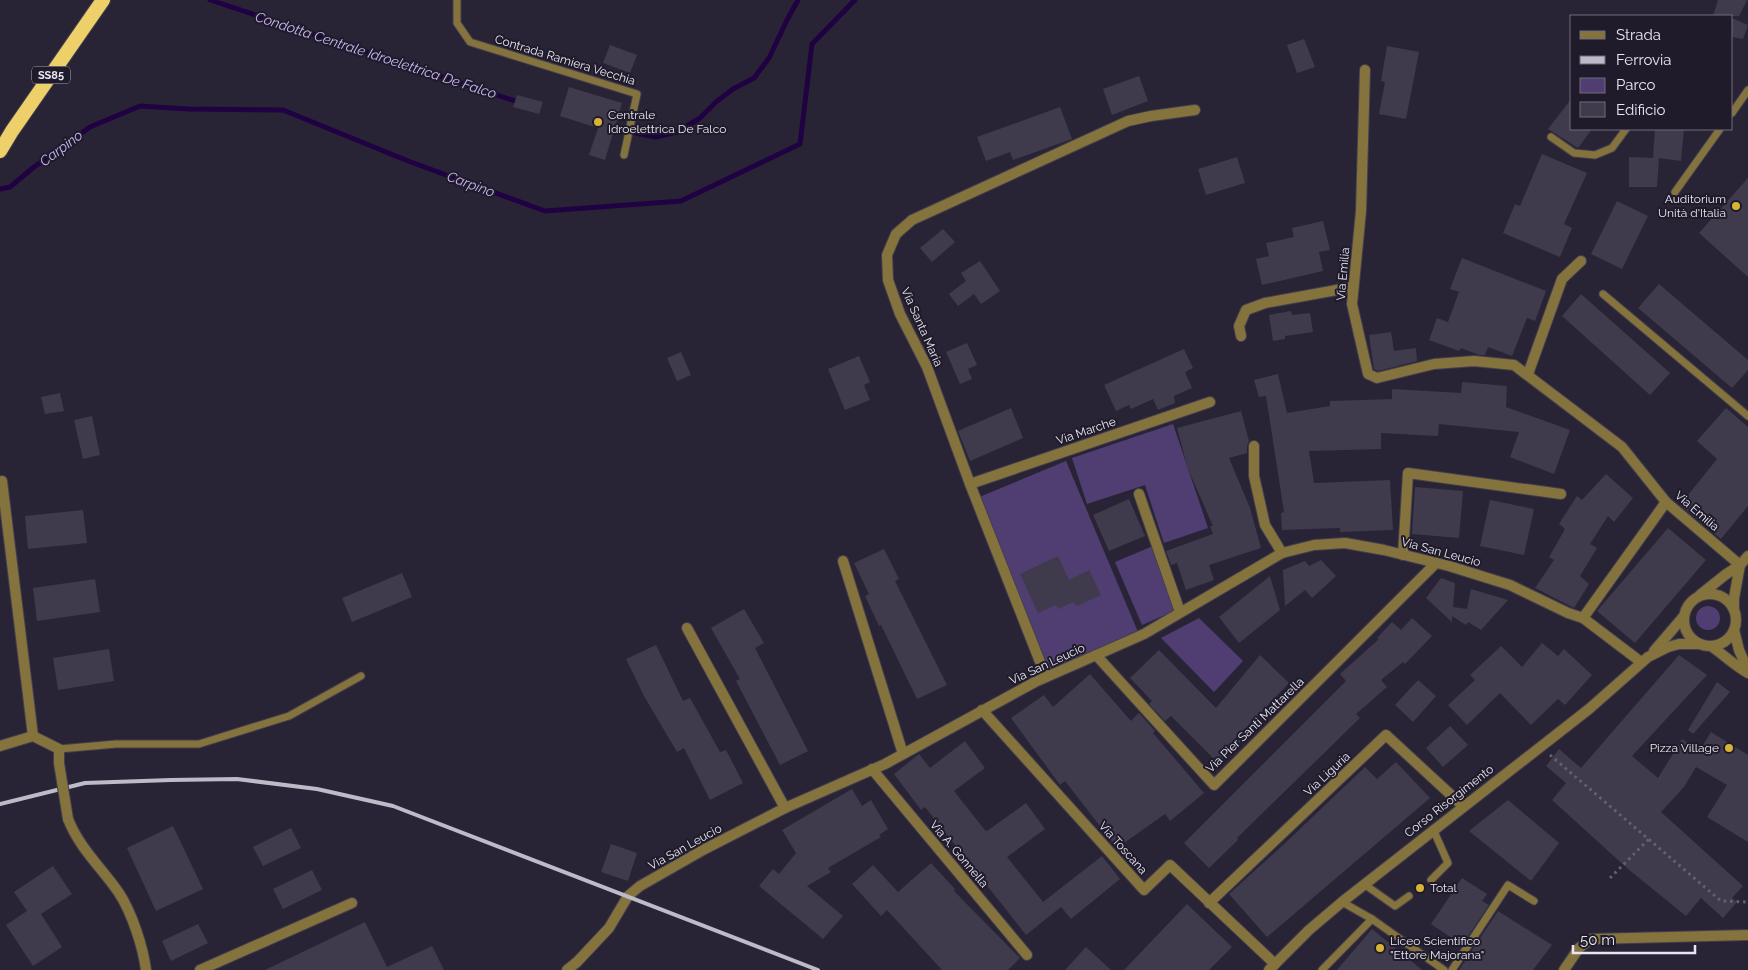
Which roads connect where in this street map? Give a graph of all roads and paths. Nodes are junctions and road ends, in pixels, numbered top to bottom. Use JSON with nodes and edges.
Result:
{"nodes":[{"id":1,"x":103,"y":0,"type":"edge"},
{"id":2,"x":457,"y":0,"type":"edge"},
{"id":3,"x":1365,"y":70,"type":"dead end"},
{"id":4,"x":1748,"y":90,"type":"edge"},
{"id":5,"x":1733,"y":108,"type":"edge"},
{"id":6,"x":1195,"y":110,"type":"dead end"},
{"id":7,"x":1625,"y":130,"type":"edge"},
{"id":8,"x":1719,"y":130,"type":"edge"},
{"id":9,"x":1551,"y":137,"type":"dead end"},
{"id":10,"x":0,"y":152,"type":"edge"},
{"id":11,"x":624,"y":155,"type":"dead end"},
{"id":12,"x":1675,"y":192,"type":"dead end"},
{"id":13,"x":1581,"y":261,"type":"dead end"},
{"id":14,"x":1353,"y":287,"type":"junction"},
{"id":15,"x":1603,"y":294,"type":"dead end"},
{"id":16,"x":1241,"y":336,"type":"dead end"},
{"id":17,"x":1528,"y":374,"type":"junction"},
{"id":18,"x":1210,"y":402,"type":"dead end"},
{"id":19,"x":1748,"y":416,"type":"edge"},
{"id":20,"x":1254,"y":446,"type":"dead end"},
{"id":21,"x":2,"y":482,"type":"dead end"},
{"id":22,"x":970,"y":484,"type":"junction"},
{"id":23,"x":1138,"y":494,"type":"dead end"},
{"id":24,"x":1561,"y":494,"type":"dead end"},
{"id":25,"x":1666,"y":502,"type":"junction"},
{"id":26,"x":1282,"y":553,"type":"junction"},
{"id":27,"x":1403,"y":555,"type":"junction"},
{"id":28,"x":1748,"y":556,"type":"edge"},
{"id":29,"x":843,"y":561,"type":"dead end"},
{"id":30,"x":1436,"y":563,"type":"junction"},
{"id":31,"x":1740,"y":565,"type":"junction"},
{"id":32,"x":1698,"y":597,"type":"junction"},
{"id":33,"x":1734,"y":610,"type":"junction"},
{"id":34,"x":1180,"y":612,"type":"junction"},
{"id":35,"x":1684,"y":616,"type":"junction"},
{"id":36,"x":1584,"y":618,"type":"junction"},
{"id":37,"x":687,"y":628,"type":"dead end"},
{"id":38,"x":1734,"y":630,"type":"junction"},
{"id":39,"x":1705,"y":645,"type":"junction"},
{"id":40,"x":1096,"y":655,"type":"junction"},
{"id":41,"x":1645,"y":660,"type":"junction"},
{"id":42,"x":1748,"y":672,"type":"edge"},
{"id":43,"x":361,"y":676,"type":"dead end"},
{"id":44,"x":1046,"y":677,"type":"junction"},
{"id":45,"x":982,"y":710,"type":"junction"},
{"id":46,"x":34,"y":736,"type":"junction"},
{"id":47,"x":0,"y":746,"type":"edge"},
{"id":48,"x":1540,"y":746,"type":"junction"},
{"id":49,"x":59,"y":749,"type":"junction"},
{"id":50,"x":903,"y":754,"type":"junction"},
{"id":51,"x":872,"y":769,"type":"junction"},
{"id":52,"x":1463,"y":806,"type":"junction"},
{"id":53,"x":785,"y":808,"type":"junction"},
{"id":54,"x":1433,"y":830,"type":"junction"},
{"id":55,"x":1649,"y":839,"type":"junction"},
{"id":56,"x":1610,"y":878,"type":"dead end"},
{"id":57,"x":1431,"y":880,"type":"dead end"},
{"id":58,"x":1364,"y":884,"type":"junction"},
{"id":59,"x":1409,"y":896,"type":"dead end"},
{"id":60,"x":1342,"y":902,"type":"junction"},
{"id":61,"x":1534,"y":902,"type":"dead end"},
{"id":62,"x":1748,"y":902,"type":"edge"},
{"id":63,"x":352,"y":903,"type":"dead end"},
{"id":64,"x":1209,"y":903,"type":"junction"},
{"id":65,"x":1372,"y":919,"type":"junction"},
{"id":66,"x":1748,"y":935,"type":"edge"},
{"id":67,"x":1027,"y":955,"type":"dead end"},
{"id":68,"x":1272,"y":967,"type":"edge"},
{"id":69,"x":146,"y":970,"type":"edge"},
{"id":70,"x":200,"y":970,"type":"edge"},
{"id":71,"x":567,"y":970,"type":"edge"},
{"id":72,"x":1322,"y":970,"type":"edge"},
{"id":73,"x":1444,"y":970,"type":"edge"},
{"id":74,"x":1452,"y":970,"type":"edge"},
{"id":75,"x":1564,"y":970,"type":"edge"}],
"edges":[{"from":1,"to":10,"type":"highway","number":"SS85"},
{"from":2,"to":11,"type":"lane","name":"Contrada Ramiera Vecchia"},
{"from":3,"to":14,"type":"street","name":"Via Emilia"},
{"from":4,"to":5,"type":"lane"},
{"from":6,"to":22,"type":"street","name":"Via Santa Maria"},
{"from":7,"to":9,"type":"lane"},
{"from":8,"to":12,"type":"lane"},
{"from":13,"to":17,"type":"street"},
{"from":14,"to":16,"type":"street"},
{"from":14,"to":17,"type":"street","name":"Via Emilia"},
{"from":15,"to":19,"type":"lane"},
{"from":17,"to":25,"type":"street","name":"Via Emilia"},
{"from":18,"to":22,"type":"street","name":"Via Marche"},
{"from":20,"to":26,"type":"street"},
{"from":21,"to":46,"type":"street"},
{"from":22,"to":44,"type":"street","name":"Via Santa Maria"},
{"from":23,"to":34,"type":"street"},
{"from":24,"to":27,"type":"street"},
{"from":25,"to":31,"type":"street","name":"Via Emilia"},
{"from":25,"to":36,"type":"street"},
{"from":26,"to":27,"type":"street","name":"Via San Leucio"},
{"from":26,"to":34,"type":"street","name":"Via San Leucio"},
{"from":27,"to":30,"type":"street","name":"Via San Leucio"},
{"from":28,"to":31,"type":"street"},
{"from":29,"to":50,"type":"street"},
{"from":30,"to":36,"type":"street","name":"Via San Leucio"},
{"from":30,"to":40,"type":"street","name":"Via Pier Santi Mattarella"},
{"from":31,"to":32,"type":"street"},
{"from":31,"to":33,"type":"street"},
{"from":32,"to":33,"type":"street"},
{"from":32,"to":35,"type":"street"},
{"from":33,"to":38,"type":"street"},
{"from":34,"to":40,"type":"street","name":"Via San Leucio"},
{"from":35,"to":39,"type":"street"},
{"from":35,"to":41,"type":"street","name":"Corso Risorgimento"},
{"from":36,"to":41,"type":"street","name":"Via San Leucio"},
{"from":37,"to":53,"type":"street"},
{"from":38,"to":39,"type":"street"},
{"from":38,"to":42,"type":"street"},
{"from":39,"to":41,"type":"street","name":"Corso Risorgimento"},
{"from":39,"to":42,"type":"street"},
{"from":40,"to":44,"type":"street","name":"Via San Leucio"},
{"from":41,"to":48,"type":"street","name":"Corso Risorgimento"},
{"from":43,"to":49,"type":"lane"},
{"from":44,"to":45,"type":"street","name":"Via San Leucio"},
{"from":45,"to":50,"type":"street","name":"Via San Leucio"},
{"from":45,"to":64,"type":"street","name":"Via Toscana"},
{"from":46,"to":47,"type":"street"},
{"from":46,"to":49,"type":"street"},
{"from":48,"to":52,"type":"street","name":"Corso Risorgimento"},
{"from":48,"to":55,"type":"path"},
{"from":49,"to":69,"type":"street","bridge":true},
{"from":50,"to":51,"type":"street","name":"Via San Leucio"},
{"from":51,"to":53,"type":"street","name":"Via San Leucio"},
{"from":51,"to":67,"type":"street","name":"Via A. Gonnella"},
{"from":52,"to":54,"type":"street","name":"Corso Risorgimento"},
{"from":52,"to":64,"type":"street","name":"Via Liguria"},
{"from":53,"to":71,"type":"street","name":"Via San Leucio"},
{"from":54,"to":57,"type":"lane"},
{"from":54,"to":58,"type":"street","name":"Corso Risorgimento"},
{"from":55,"to":56,"type":"path"},
{"from":55,"to":62,"type":"path"},
{"from":58,"to":59,"type":"lane"},
{"from":58,"to":60,"type":"street","name":"Corso Risorgimento"},
{"from":60,"to":65,"type":"lane"},
{"from":60,"to":68,"type":"street","name":"Corso Risorgimento"},
{"from":61,"to":74,"type":"lane"},
{"from":63,"to":70,"type":"street"},
{"from":64,"to":68,"type":"street","name":"Via Toscana"},
{"from":65,"to":72,"type":"lane"},
{"from":65,"to":73,"type":"lane"},
{"from":66,"to":75,"type":"street"}]}
